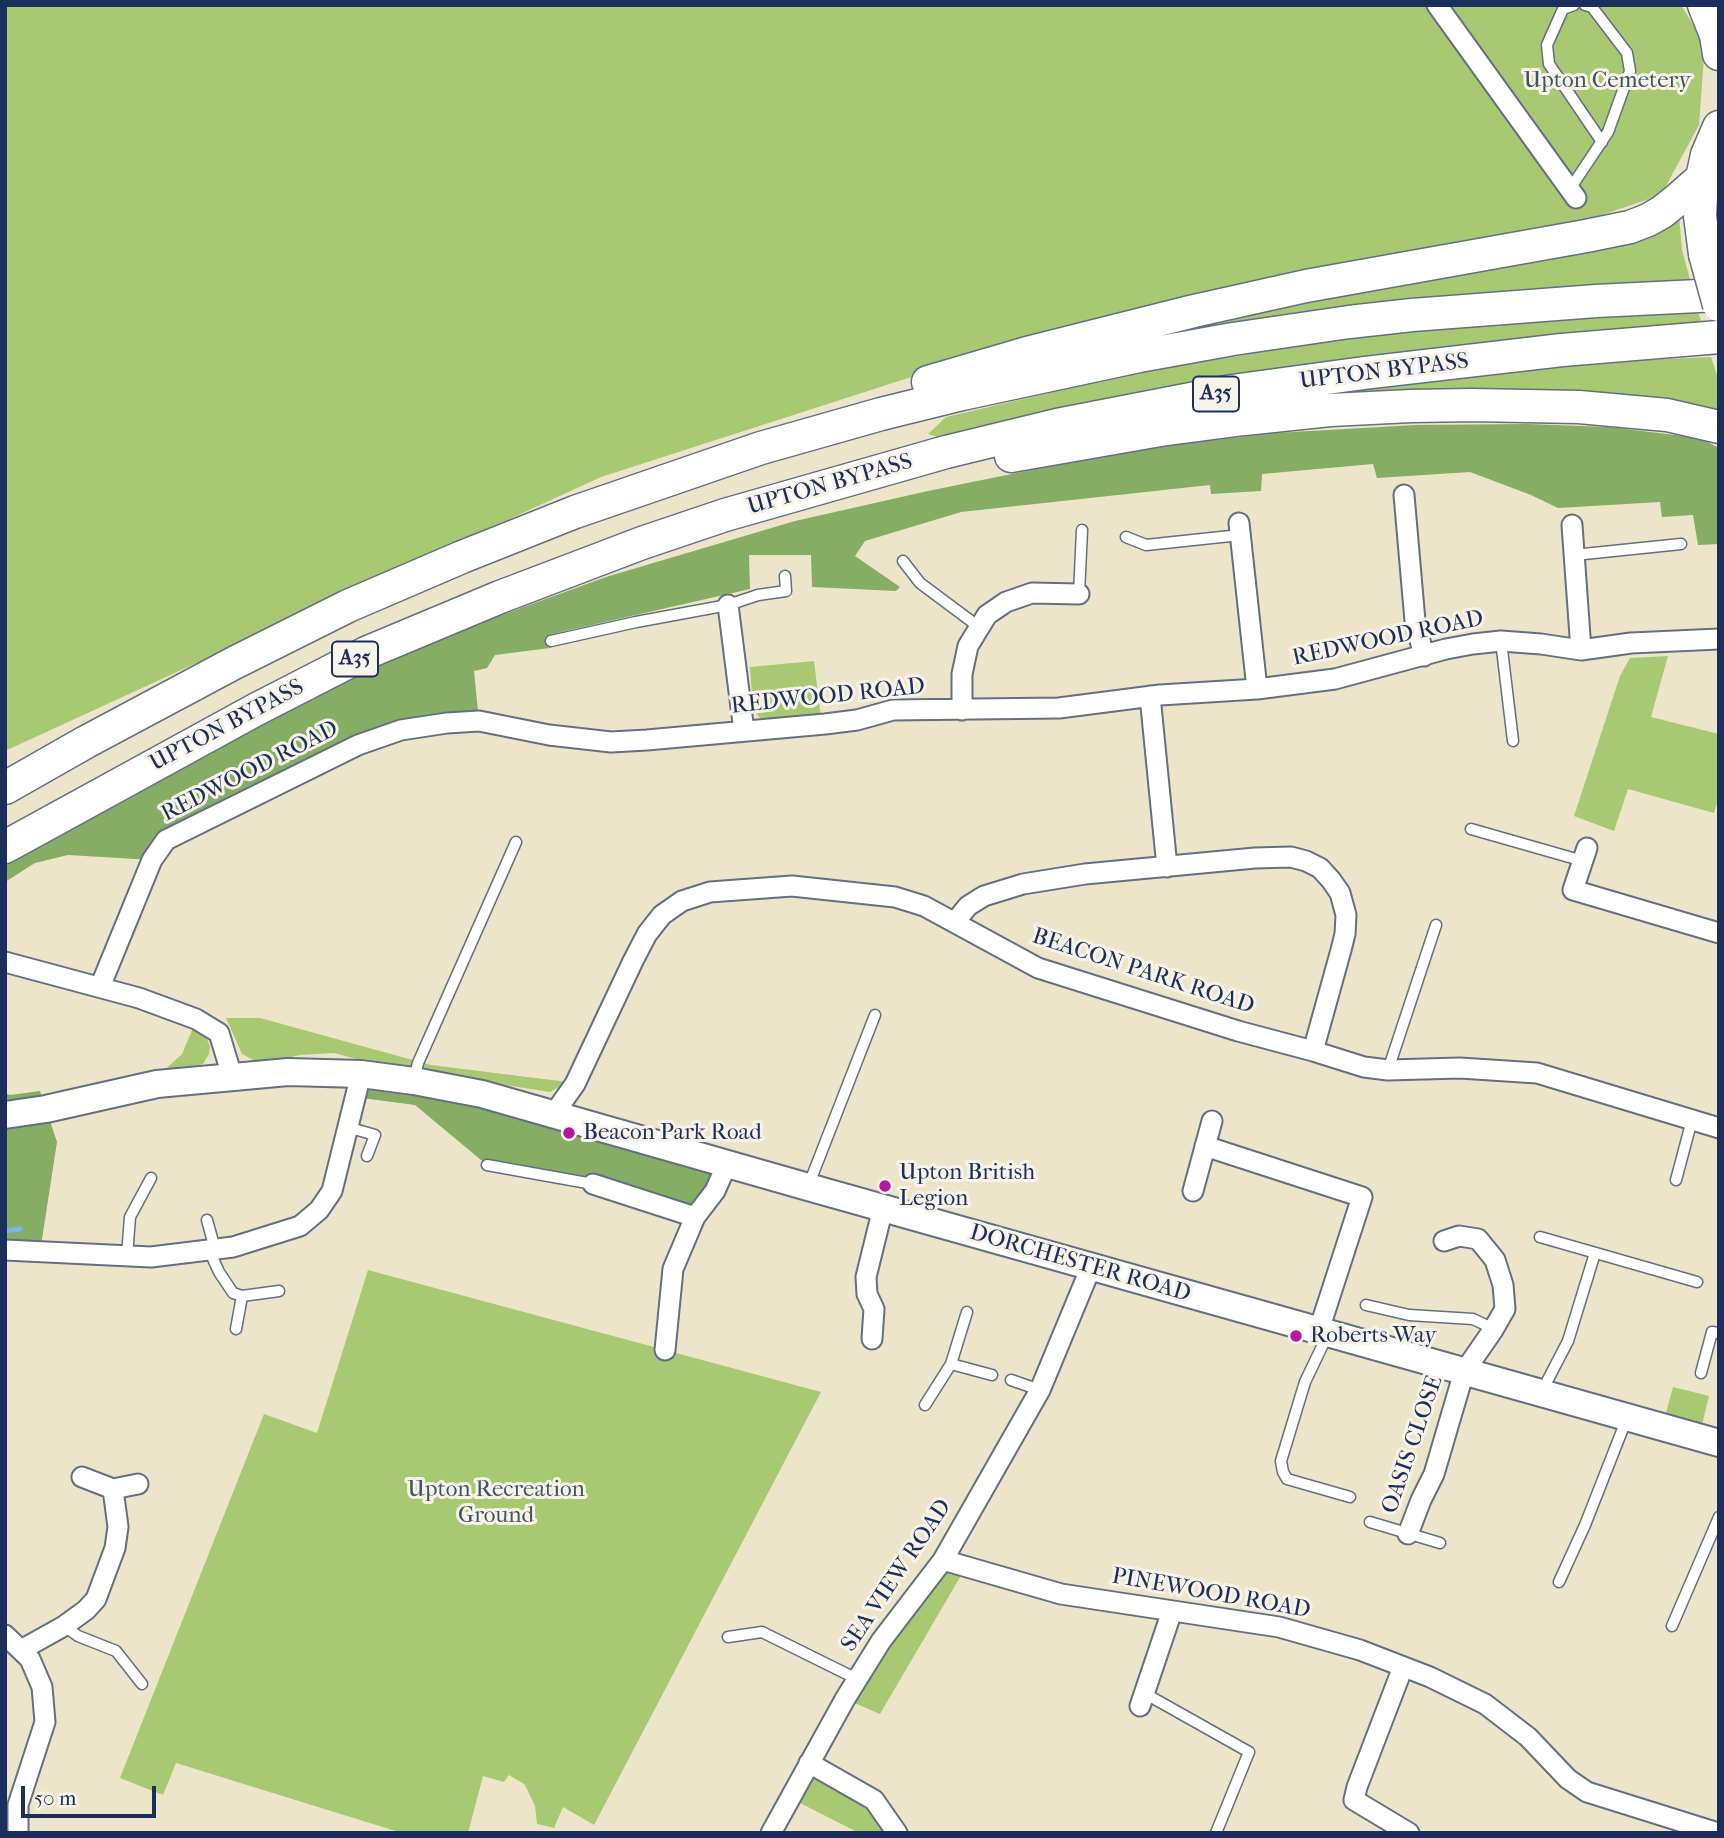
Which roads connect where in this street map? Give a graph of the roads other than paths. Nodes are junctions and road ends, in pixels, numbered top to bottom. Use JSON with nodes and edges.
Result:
{"nodes":[{"id":1,"x":1437,"y":5,"type":"edge"},
{"id":2,"x":1572,"y":5,"type":"edge"},
{"id":3,"x":1585,"y":5,"type":"edge"},
{"id":4,"x":1704,"y":5,"type":"edge"},
{"id":5,"x":1719,"y":54,"type":"edge"},
{"id":6,"x":1719,"y":127,"type":"edge"},
{"id":7,"x":1602,"y":142,"type":"junction"},
{"id":8,"x":1702,"y":178,"type":"junction"},
{"id":9,"x":1573,"y":194,"type":"joint"},
{"id":10,"x":1719,"y":295,"type":"edge"},
{"id":11,"x":1719,"y":305,"type":"edge"},
{"id":12,"x":1719,"y":337,"type":"edge"},
{"id":13,"x":1719,"y":427,"type":"edge"},
{"id":14,"x":761,"y":448,"type":"junction"},
{"id":15,"x":1404,"y":495,"type":"dead end"},
{"id":16,"x":725,"y":514,"type":"junction"},
{"id":17,"x":1572,"y":525,"type":"dead end"},
{"id":18,"x":1240,"y":529,"type":"joint"},
{"id":19,"x":1082,"y":530,"type":"dead end"},
{"id":20,"x":1126,"y":537,"type":"dead end"},
{"id":21,"x":1681,"y":544,"type":"dead end"},
{"id":22,"x":1574,"y":555,"type":"junction"},
{"id":23,"x":903,"y":561,"type":"dead end"},
{"id":24,"x":785,"y":576,"type":"dead end"},
{"id":25,"x":1079,"y":594,"type":"joint"},
{"id":26,"x":728,"y":605,"type":"junction"},
{"id":27,"x":979,"y":627,"type":"junction"},
{"id":28,"x":1719,"y":639,"type":"edge"},
{"id":29,"x":551,"y":641,"type":"dead end"},
{"id":30,"x":1501,"y":641,"type":"junction"},
{"id":31,"x":1581,"y":650,"type":"junction"},
{"id":32,"x":1424,"y":656,"type":"junction"},
{"id":33,"x":1257,"y":689,"type":"junction"},
{"id":34,"x":1150,"y":696,"type":"junction"},
{"id":35,"x":962,"y":710,"type":"junction"},
{"id":36,"x":744,"y":731,"type":"junction"},
{"id":37,"x":1513,"y":741,"type":"dead end"},
{"id":38,"x":5,"y":788,"type":"edge"},
{"id":39,"x":1471,"y":829,"type":"dead end"},
{"id":40,"x":516,"y":842,"type":"dead end"},
{"id":41,"x":5,"y":847,"type":"edge"},
{"id":42,"x":1585,"y":855,"type":"joint"},
{"id":43,"x":1167,"y":867,"type":"junction"},
{"id":44,"x":955,"y":922,"type":"junction"},
{"id":45,"x":1436,"y":925,"type":"dead end"},
{"id":46,"x":1719,"y":933,"type":"edge"},
{"id":47,"x":5,"y":962,"type":"edge"},
{"id":48,"x":100,"y":986,"type":"junction"},
{"id":49,"x":874,"y":1015,"type":"dead end"},
{"id":50,"x":1313,"y":1051,"type":"junction"},
{"id":51,"x":1388,"y":1070,"type":"junction"},
{"id":52,"x":361,"y":1074,"type":"junction"},
{"id":53,"x":232,"y":1076,"type":"junction"},
{"id":54,"x":414,"y":1081,"type":"junction"},
{"id":55,"x":5,"y":1115,"type":"edge"},
{"id":56,"x":554,"y":1115,"type":"junction"},
{"id":57,"x":1692,"y":1120,"type":"junction"},
{"id":58,"x":1212,"y":1121,"type":"dead end"},
{"id":59,"x":347,"y":1127,"type":"junction"},
{"id":60,"x":1719,"y":1128,"type":"edge"},
{"id":61,"x":1205,"y":1146,"type":"junction"},
{"id":62,"x":367,"y":1156,"type":"dead end"},
{"id":63,"x":727,"y":1164,"type":"junction"},
{"id":64,"x":487,"y":1165,"type":"dead end"},
{"id":65,"x":151,"y":1178,"type":"dead end"},
{"id":66,"x":1676,"y":1180,"type":"dead end"},
{"id":67,"x":593,"y":1184,"type":"joint"},
{"id":68,"x":808,"y":1187,"type":"junction"},
{"id":69,"x":1194,"y":1191,"type":"dead end"},
{"id":70,"x":883,"y":1208,"type":"junction"},
{"id":71,"x":695,"y":1217,"type":"junction"},
{"id":72,"x":208,"y":1220,"type":"dead end"},
{"id":73,"x":1540,"y":1237,"type":"dead end"},
{"id":74,"x":1444,"y":1241,"type":"dead end"},
{"id":75,"x":212,"y":1249,"type":"junction"},
{"id":76,"x":5,"y":1250,"type":"edge"},
{"id":77,"x":1595,"y":1253,"type":"junction"},
{"id":78,"x":127,"y":1256,"type":"junction"},
{"id":79,"x":1091,"y":1267,"type":"junction"},
{"id":80,"x":1697,"y":1282,"type":"dead end"},
{"id":81,"x":279,"y":1291,"type":"dead end"},
{"id":82,"x":242,"y":1296,"type":"junction"},
{"id":83,"x":1366,"y":1305,"type":"dead end"},
{"id":84,"x":967,"y":1312,"type":"dead end"},
{"id":85,"x":236,"y":1329,"type":"dead end"},
{"id":86,"x":1494,"y":1329,"type":"junction"},
{"id":87,"x":1324,"y":1331,"type":"junction"},
{"id":88,"x":1719,"y":1334,"type":"edge"},
{"id":89,"x":872,"y":1339,"type":"dead end"},
{"id":90,"x":666,"y":1350,"type":"dead end"},
{"id":91,"x":951,"y":1364,"type":"junction"},
{"id":92,"x":1464,"y":1372,"type":"junction"},
{"id":93,"x":1701,"y":1373,"type":"dead end"},
{"id":94,"x":992,"y":1375,"type":"dead end"},
{"id":95,"x":1011,"y":1380,"type":"dead end"},
{"id":96,"x":1040,"y":1390,"type":"junction"},
{"id":97,"x":1540,"y":1394,"type":"junction"},
{"id":98,"x":925,"y":1405,"type":"dead end"},
{"id":99,"x":1627,"y":1417,"type":"junction"},
{"id":100,"x":1719,"y":1443,"type":"edge"},
{"id":101,"x":82,"y":1476,"type":"dead end"},
{"id":102,"x":138,"y":1484,"type":"dead end"},
{"id":103,"x":113,"y":1489,"type":"junction"},
{"id":104,"x":1350,"y":1497,"type":"dead end"},
{"id":105,"x":1719,"y":1517,"type":"edge"},
{"id":106,"x":1370,"y":1522,"type":"dead end"},
{"id":107,"x":1408,"y":1534,"type":"junction"},
{"id":108,"x":1440,"y":1543,"type":"dead end"},
{"id":109,"x":943,"y":1560,"type":"junction"},
{"id":110,"x":1559,"y":1582,"type":"dead end"},
{"id":111,"x":1172,"y":1611,"type":"junction"},
{"id":112,"x":64,"y":1626,"type":"junction"},
{"id":113,"x":1672,"y":1626,"type":"dead end"},
{"id":114,"x":5,"y":1635,"type":"edge"},
{"id":115,"x":728,"y":1637,"type":"dead end"},
{"id":116,"x":22,"y":1650,"type":"junction"},
{"id":117,"x":1403,"y":1667,"type":"junction"},
{"id":118,"x":857,"y":1679,"type":"junction"},
{"id":119,"x":142,"y":1684,"type":"dead end"},
{"id":120,"x":1142,"y":1700,"type":"joint"},
{"id":121,"x":809,"y":1763,"type":"junction"},
{"id":122,"x":18,"y":1833,"type":"edge"},
{"id":123,"x":771,"y":1833,"type":"edge"},
{"id":124,"x":897,"y":1833,"type":"edge"},
{"id":125,"x":1216,"y":1833,"type":"edge"},
{"id":126,"x":1409,"y":1833,"type":"edge"},
{"id":127,"x":1718,"y":1833,"type":"edge"}],
"edges":[{"from":1,"to":9,"type":"street"},
{"from":2,"to":7,"type":"lane"},
{"from":3,"to":7,"type":"lane"},
{"from":4,"to":5,"type":"highway"},
{"from":6,"to":8,"type":"highway"},
{"from":7,"to":9,"type":"lane"},
{"from":8,"to":11,"type":"highway","bridge":true},
{"from":8,"to":14,"type":"highway","number":"A35"},
{"from":10,"to":14,"type":"highway","number":"A35"},
{"from":12,"to":16,"type":"highway","name":"UPTON BYPASS","number":"A35"},
{"from":13,"to":16,"type":"highway","number":"A35"},
{"from":14,"to":38,"type":"highway","number":"A35"},
{"from":15,"to":32,"type":"street"},
{"from":16,"to":41,"type":"highway","name":"UPTON BYPASS","number":"A35"},
{"from":17,"to":22,"type":"street"},
{"from":18,"to":20,"type":"lane"},
{"from":18,"to":33,"type":"street"},
{"from":19,"to":25,"type":"lane"},
{"from":21,"to":22,"type":"lane"},
{"from":22,"to":31,"type":"street"},
{"from":23,"to":27,"type":"lane"},
{"from":24,"to":26,"type":"lane"},
{"from":25,"to":27,"type":"street"},
{"from":26,"to":29,"type":"lane"},
{"from":26,"to":36,"type":"street"},
{"from":27,"to":35,"type":"street"},
{"from":28,"to":31,"type":"street","name":"REDWOOD ROAD"},
{"from":30,"to":31,"type":"street","name":"REDWOOD ROAD"},
{"from":30,"to":32,"type":"street","name":"REDWOOD ROAD"},
{"from":30,"to":37,"type":"lane"},
{"from":32,"to":33,"type":"street","name":"REDWOOD ROAD"},
{"from":33,"to":34,"type":"street","name":"REDWOOD ROAD"},
{"from":34,"to":35,"type":"street","name":"REDWOOD ROAD"},
{"from":34,"to":43,"type":"street"},
{"from":35,"to":36,"type":"street","name":"REDWOOD ROAD"},
{"from":36,"to":48,"type":"street","name":"REDWOOD ROAD"},
{"from":39,"to":42,"type":"lane"},
{"from":40,"to":54,"type":"lane"},
{"from":42,"to":46,"type":"street"},
{"from":43,"to":44,"type":"street"},
{"from":43,"to":50,"type":"street"},
{"from":44,"to":50,"type":"street","name":"BEACON PARK ROAD"},
{"from":44,"to":56,"type":"street","name":"BEACON PARK ROAD"},
{"from":45,"to":51,"type":"lane"},
{"from":47,"to":48,"type":"street"},
{"from":48,"to":53,"type":"street"},
{"from":49,"to":68,"type":"lane"},
{"from":50,"to":51,"type":"street","name":"BEACON PARK ROAD"},
{"from":51,"to":57,"type":"street","name":"BEACON PARK ROAD"},
{"from":52,"to":53,"type":"main road","name":"DORCHESTER ROAD"},
{"from":52,"to":54,"type":"main road","name":"DORCHESTER ROAD"},
{"from":52,"to":59,"type":"street"},
{"from":53,"to":55,"type":"main road","name":"DORCHESTER ROAD"},
{"from":54,"to":56,"type":"main road","name":"DORCHESTER ROAD"},
{"from":56,"to":63,"type":"main road","name":"DORCHESTER ROAD"},
{"from":57,"to":60,"type":"street","name":"BEACON PARK ROAD"},
{"from":57,"to":66,"type":"lane"},
{"from":58,"to":61,"type":"street"},
{"from":59,"to":62,"type":"lane"},
{"from":59,"to":75,"type":"street"},
{"from":61,"to":69,"type":"street"},
{"from":61,"to":87,"type":"street"},
{"from":63,"to":68,"type":"main road","name":"DORCHESTER ROAD"},
{"from":63,"to":71,"type":"street"},
{"from":64,"to":67,"type":"lane"},
{"from":65,"to":78,"type":"lane"},
{"from":67,"to":71,"type":"street"},
{"from":68,"to":70,"type":"main road","name":"DORCHESTER ROAD"},
{"from":70,"to":79,"type":"main road","name":"DORCHESTER ROAD"},
{"from":70,"to":89,"type":"street"},
{"from":71,"to":90,"type":"street"},
{"from":72,"to":75,"type":"lane"},
{"from":73,"to":77,"type":"lane"},
{"from":74,"to":86,"type":"street","name":"OASIS CLOSE"},
{"from":75,"to":78,"type":"street"},
{"from":75,"to":82,"type":"lane"},
{"from":76,"to":78,"type":"street"},
{"from":77,"to":80,"type":"lane"},
{"from":77,"to":97,"type":"lane"},
{"from":79,"to":87,"type":"main road","name":"DORCHESTER ROAD"},
{"from":79,"to":96,"type":"street","name":"SEA VIEW ROAD"},
{"from":81,"to":82,"type":"lane"},
{"from":82,"to":85,"type":"lane"},
{"from":83,"to":86,"type":"lane"},
{"from":84,"to":91,"type":"lane"},
{"from":86,"to":92,"type":"street","name":"OASIS CLOSE"},
{"from":87,"to":92,"type":"main road","name":"DORCHESTER ROAD"},
{"from":87,"to":104,"type":"lane"},
{"from":88,"to":93,"type":"lane"},
{"from":91,"to":94,"type":"lane"},
{"from":91,"to":98,"type":"lane"},
{"from":92,"to":97,"type":"main road","name":"DORCHESTER ROAD"},
{"from":92,"to":107,"type":"street","name":"OASIS CLOSE"},
{"from":95,"to":96,"type":"lane"},
{"from":96,"to":109,"type":"street","name":"SEA VIEW ROAD"},
{"from":97,"to":99,"type":"main road","name":"DORCHESTER ROAD"},
{"from":99,"to":100,"type":"main road","name":"DORCHESTER ROAD"},
{"from":99,"to":110,"type":"lane"},
{"from":101,"to":103,"type":"street"},
{"from":102,"to":103,"type":"street"},
{"from":103,"to":112,"type":"street"},
{"from":105,"to":113,"type":"lane"},
{"from":106,"to":107,"type":"lane"},
{"from":107,"to":108,"type":"lane"},
{"from":109,"to":111,"type":"street","name":"PINEWOOD ROAD"},
{"from":109,"to":118,"type":"street","name":"SEA VIEW ROAD"},
{"from":111,"to":117,"type":"street","name":"PINEWOOD ROAD"},
{"from":111,"to":120,"type":"street"},
{"from":112,"to":116,"type":"street"},
{"from":112,"to":119,"type":"lane"},
{"from":114,"to":116,"type":"street"},
{"from":115,"to":118,"type":"lane"},
{"from":116,"to":122,"type":"street"},
{"from":117,"to":126,"type":"street"},
{"from":117,"to":127,"type":"street","name":"PINEWOOD ROAD"},
{"from":118,"to":121,"type":"street","name":"SEA VIEW ROAD"},
{"from":120,"to":125,"type":"lane"},
{"from":121,"to":123,"type":"street","name":"SEA VIEW ROAD"},
{"from":121,"to":124,"type":"street"}]}
